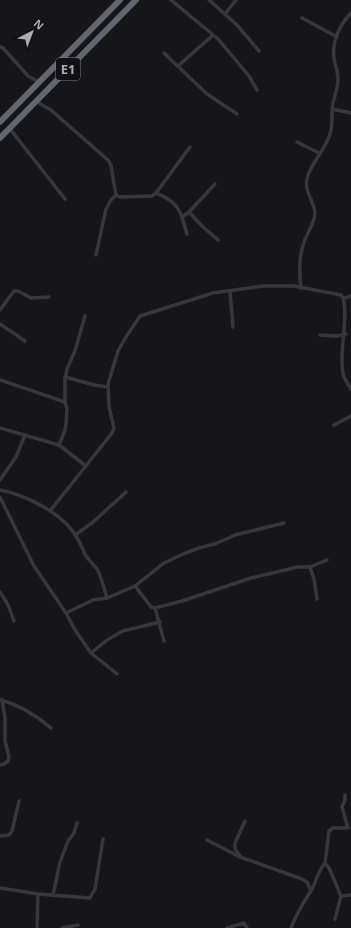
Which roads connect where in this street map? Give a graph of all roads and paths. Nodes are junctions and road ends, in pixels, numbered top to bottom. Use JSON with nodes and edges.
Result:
{"nodes":[{"id":1,"x":120,"y":0,"type":"edge"},
{"id":2,"x":136,"y":0,"type":"edge"},
{"id":3,"x":171,"y":0,"type":"edge"},
{"id":4,"x":208,"y":0,"type":"edge"},
{"id":5,"x":236,"y":0,"type":"edge"},
{"id":6,"x":113,"y":3,"type":"edge"},
{"id":7,"x":351,"y":13,"type":"edge"},
{"id":8,"x":225,"y":14,"type":"junction"},
{"id":9,"x":302,"y":18,"type":"dead end"},
{"id":10,"x":212,"y":36,"type":"junction"},
{"id":11,"x":337,"y":37,"type":"junction"},
{"id":12,"x":0,"y":47,"type":"edge"},
{"id":13,"x":259,"y":51,"type":"dead end"},
{"id":14,"x":164,"y":53,"type":"dead end"},
{"id":15,"x":178,"y":66,"type":"junction"},
{"id":16,"x":39,"y":82,"type":"junction"},
{"id":17,"x":257,"y":90,"type":"dead end"},
{"id":18,"x":37,"y":102,"type":"junction"},
{"id":19,"x":332,"y":109,"type":"junction"},
{"id":20,"x":351,"y":112,"type":"edge"},
{"id":21,"x":237,"y":114,"type":"dead end"},
{"id":22,"x":0,"y":122,"type":"edge"},
{"id":23,"x":10,"y":129,"type":"junction"},
{"id":24,"x":0,"y":138,"type":"edge"},
{"id":25,"x":297,"y":142,"type":"dead end"},
{"id":26,"x":190,"y":147,"type":"dead end"},
{"id":27,"x":319,"y":154,"type":"junction"},
{"id":28,"x":215,"y":184,"type":"dead end"},
{"id":29,"x":156,"y":193,"type":"junction"},
{"id":30,"x":116,"y":195,"type":"junction"},
{"id":31,"x":65,"y":200,"type":"dead end"},
{"id":32,"x":190,"y":212,"type":"junction"},
{"id":33,"x":182,"y":217,"type":"junction"},
{"id":34,"x":187,"y":234,"type":"dead end"},
{"id":35,"x":218,"y":240,"type":"dead end"},
{"id":36,"x":96,"y":255,"type":"dead end"},
{"id":37,"x":301,"y":288,"type":"junction"},
{"id":38,"x":230,"y":291,"type":"junction"},
{"id":39,"x":351,"y":296,"type":"edge"},
{"id":40,"x":49,"y":297,"type":"dead end"},
{"id":41,"x":345,"y":298,"type":"junction"},
{"id":42,"x":0,"y":310,"type":"edge"},
{"id":43,"x":85,"y":316,"type":"dead end"},
{"id":44,"x":0,"y":324,"type":"edge"},
{"id":45,"x":232,"y":327,"type":"dead end"},
{"id":46,"x":346,"y":334,"type":"junction"},
{"id":47,"x":320,"y":335,"type":"dead end"},
{"id":48,"x":25,"y":341,"type":"dead end"},
{"id":49,"x":65,"y":377,"type":"junction"},
{"id":50,"x":0,"y":380,"type":"edge"},
{"id":51,"x":108,"y":387,"type":"junction"},
{"id":52,"x":351,"y":389,"type":"edge"},
{"id":53,"x":65,"y":402,"type":"junction"},
{"id":54,"x":351,"y":416,"type":"edge"},
{"id":55,"x":334,"y":425,"type":"dead end"},
{"id":56,"x":0,"y":428,"type":"edge"},
{"id":57,"x":25,"y":435,"type":"junction"},
{"id":58,"x":59,"y":445,"type":"junction"},
{"id":59,"x":86,"y":466,"type":"junction"},
{"id":60,"x":0,"y":480,"type":"edge"},
{"id":61,"x":0,"y":490,"type":"edge"},
{"id":62,"x":126,"y":492,"type":"dead end"},
{"id":63,"x":0,"y":497,"type":"edge"},
{"id":64,"x":50,"y":511,"type":"junction"},
{"id":65,"x":284,"y":522,"type":"dead end"},
{"id":66,"x":75,"y":535,"type":"junction"},
{"id":67,"x":327,"y":560,"type":"dead end"},
{"id":68,"x":310,"y":567,"type":"junction"},
{"id":69,"x":135,"y":586,"type":"junction"},
{"id":70,"x":0,"y":592,"type":"edge"},
{"id":71,"x":107,"y":598,"type":"junction"},
{"id":72,"x":317,"y":599,"type":"dead end"},
{"id":73,"x":155,"y":608,"type":"junction"},
{"id":74,"x":66,"y":614,"type":"junction"},
{"id":75,"x":14,"y":621,"type":"dead end"},
{"id":76,"x":160,"y":622,"type":"junction"},
{"id":77,"x":164,"y":641,"type":"dead end"},
{"id":78,"x":91,"y":653,"type":"junction"},
{"id":79,"x":117,"y":674,"type":"dead end"},
{"id":80,"x":1,"y":700,"type":"edge"},
{"id":81,"x":51,"y":728,"type":"dead end"},
{"id":82,"x":5,"y":741,"type":"junction"},
{"id":83,"x":0,"y":742,"type":"edge"},
{"id":84,"x":0,"y":765,"type":"edge"},
{"id":85,"x":345,"y":795,"type":"dead end"},
{"id":86,"x":19,"y":801,"type":"dead end"},
{"id":87,"x":245,"y":821,"type":"dead end"},
{"id":88,"x":77,"y":823,"type":"dead end"},
{"id":89,"x":0,"y":836,"type":"edge"},
{"id":90,"x":103,"y":839,"type":"dead end"},
{"id":91,"x":207,"y":840,"type":"dead end"},
{"id":92,"x":240,"y":857,"type":"junction"},
{"id":93,"x":325,"y":863,"type":"junction"},
{"id":94,"x":0,"y":888,"type":"edge"},
{"id":95,"x":311,"y":891,"type":"junction"},
{"id":96,"x":38,"y":894,"type":"junction"},
{"id":97,"x":53,"y":895,"type":"junction"},
{"id":98,"x":351,"y":895,"type":"edge"},
{"id":99,"x":341,"y":896,"type":"junction"},
{"id":100,"x":335,"y":919,"type":"dead end"},
{"id":101,"x":78,"y":925,"type":"dead end"},
{"id":102,"x":37,"y":928,"type":"edge"},
{"id":103,"x":62,"y":928,"type":"edge"},
{"id":104,"x":227,"y":928,"type":"edge"},
{"id":105,"x":247,"y":928,"type":"edge"},
{"id":106,"x":291,"y":928,"type":"edge"}],
"edges":[{"from":1,"to":6,"type":"highway","number":"E1"},
{"from":2,"to":18,"type":"highway","number":"E1"},
{"from":3,"to":10,"type":"street"},
{"from":4,"to":8,"type":"street"},
{"from":5,"to":8,"type":"street"},
{"from":6,"to":16,"type":"highway","number":"E1"},
{"from":7,"to":11,"type":"street"},
{"from":8,"to":13,"type":"street"},
{"from":9,"to":11,"type":"street"},
{"from":10,"to":15,"type":"street"},
{"from":10,"to":17,"type":"street"},
{"from":11,"to":19,"type":"street"},
{"from":12,"to":16,"type":"street"},
{"from":14,"to":15,"type":"street"},
{"from":15,"to":21,"type":"street"},
{"from":16,"to":22,"type":"highway","number":"E1"},
{"from":18,"to":23,"type":"highway","number":"E1"},
{"from":18,"to":30,"type":"street"},
{"from":19,"to":20,"type":"street"},
{"from":19,"to":27,"type":"street"},
{"from":23,"to":24,"type":"highway","number":"E1"},
{"from":23,"to":31,"type":"street"},
{"from":25,"to":27,"type":"street"},
{"from":26,"to":29,"type":"street"},
{"from":27,"to":37,"type":"street"},
{"from":28,"to":32,"type":"street"},
{"from":29,"to":30,"type":"street"},
{"from":29,"to":33,"type":"street"},
{"from":30,"to":36,"type":"street"},
{"from":32,"to":33,"type":"street"},
{"from":32,"to":35,"type":"street"},
{"from":33,"to":34,"type":"street"},
{"from":37,"to":38,"type":"street"},
{"from":37,"to":41,"type":"street"},
{"from":38,"to":45,"type":"street"},
{"from":38,"to":51,"type":"street"},
{"from":39,"to":41,"type":"street"},
{"from":40,"to":42,"type":"street"},
{"from":41,"to":46,"type":"street"},
{"from":43,"to":49,"type":"street"},
{"from":44,"to":48,"type":"street"},
{"from":46,"to":47,"type":"street"},
{"from":46,"to":52,"type":"street"},
{"from":49,"to":51,"type":"street"},
{"from":49,"to":53,"type":"street"},
{"from":50,"to":53,"type":"street"},
{"from":51,"to":59,"type":"street"},
{"from":53,"to":58,"type":"street"},
{"from":54,"to":55,"type":"street"},
{"from":56,"to":57,"type":"street"},
{"from":57,"to":58,"type":"street"},
{"from":57,"to":60,"type":"street"},
{"from":58,"to":59,"type":"street"},
{"from":59,"to":64,"type":"street"},
{"from":61,"to":64,"type":"street"},
{"from":62,"to":66,"type":"street"},
{"from":63,"to":74,"type":"street"},
{"from":64,"to":66,"type":"street"},
{"from":65,"to":69,"type":"street"},
{"from":66,"to":71,"type":"street"},
{"from":67,"to":68,"type":"street"},
{"from":68,"to":72,"type":"street"},
{"from":68,"to":73,"type":"street"},
{"from":69,"to":71,"type":"street"},
{"from":69,"to":73,"type":"street"},
{"from":70,"to":75,"type":"street"},
{"from":71,"to":74,"type":"street"},
{"from":73,"to":76,"type":"street"},
{"from":74,"to":78,"type":"street"},
{"from":76,"to":77,"type":"street"},
{"from":76,"to":78,"type":"street"},
{"from":78,"to":79,"type":"street"},
{"from":80,"to":81,"type":"street"},
{"from":80,"to":82,"type":"street"},
{"from":82,"to":83,"type":"street"},
{"from":82,"to":84,"type":"street"},
{"from":85,"to":93,"type":"street"},
{"from":86,"to":89,"type":"street"},
{"from":87,"to":92,"type":"street"},
{"from":88,"to":97,"type":"street"},
{"from":90,"to":97,"type":"street"},
{"from":91,"to":92,"type":"street"},
{"from":92,"to":95,"type":"street"},
{"from":93,"to":95,"type":"street"},
{"from":93,"to":99,"type":"street"},
{"from":94,"to":96,"type":"street"},
{"from":95,"to":106,"type":"street"},
{"from":96,"to":97,"type":"street"},
{"from":96,"to":102,"type":"street"},
{"from":98,"to":99,"type":"street"},
{"from":99,"to":100,"type":"street"},
{"from":101,"to":103,"type":"street"},
{"from":104,"to":105,"type":"street"}]}
